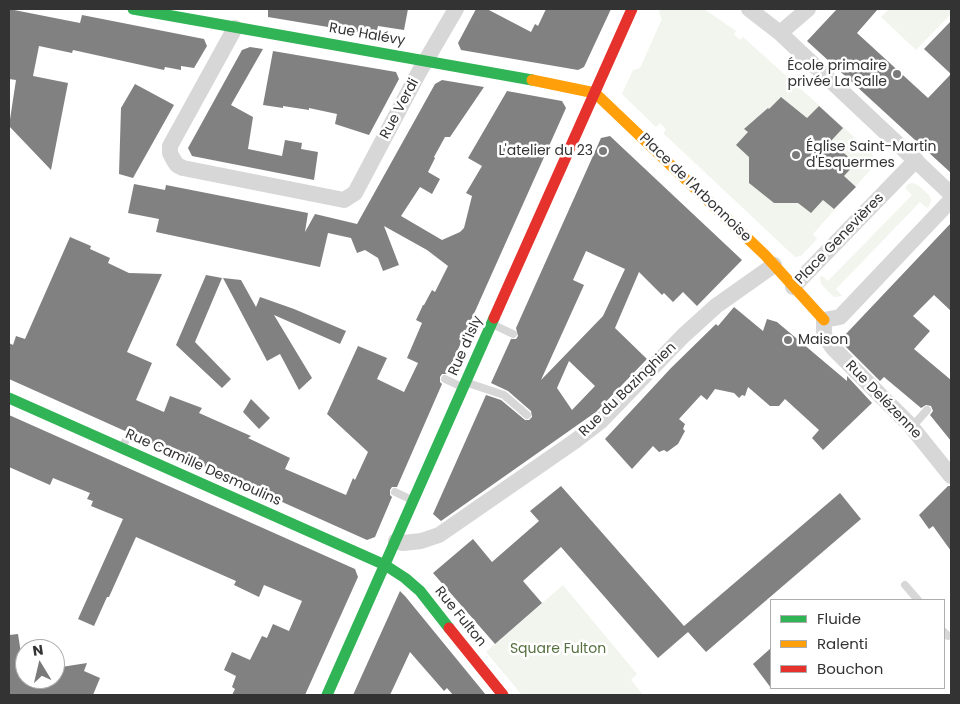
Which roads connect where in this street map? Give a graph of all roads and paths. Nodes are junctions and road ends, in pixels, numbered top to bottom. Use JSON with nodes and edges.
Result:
{"nodes":[{"id":1,"x":133,"y":9,"type":"edge"},
{"id":2,"x":456,"y":9,"type":"edge"},
{"id":3,"x":632,"y":9,"type":"edge"},
{"id":4,"x":748,"y":9,"type":"edge"},
{"id":5,"x":808,"y":9,"type":"edge"},
{"id":6,"x":236,"y":28,"type":"junction"},
{"id":7,"x":780,"y":33,"type":"junction"},
{"id":8,"x":427,"y":61,"type":"junction"},
{"id":9,"x":595,"y":92,"type":"junction"},
{"id":10,"x":916,"y":160,"type":"junction"},
{"id":11,"x":951,"y":194,"type":"edge"},
{"id":12,"x":951,"y":200,"type":"edge"},
{"id":13,"x":774,"y":264,"type":"junction"},
{"id":14,"x":793,"y":287,"type":"junction"},
{"id":15,"x":824,"y":320,"type":"junction"},
{"id":16,"x":492,"y":324,"type":"junction"},
{"id":17,"x":513,"y":334,"type":"dead end"},
{"id":18,"x":445,"y":379,"type":"dead end"},
{"id":19,"x":465,"y":385,"type":"junction"},
{"id":20,"x":9,"y":398,"type":"edge"},
{"id":21,"x":927,"y":410,"type":"dead end"},
{"id":22,"x":527,"y":415,"type":"dead end"},
{"id":23,"x":912,"y":427,"type":"junction"},
{"id":24,"x":130,"y":433,"type":"dead end"},
{"id":25,"x":121,"y":448,"type":"junction"},
{"id":26,"x":950,"y":472,"type":"edge"},
{"id":27,"x":395,"y":492,"type":"dead end"},
{"id":28,"x":414,"y":501,"type":"junction"},
{"id":29,"x":396,"y":541,"type":"junction"},
{"id":30,"x":385,"y":565,"type":"junction"},
{"id":31,"x":905,"y":585,"type":"dead end"},
{"id":32,"x":917,"y":599,"type":"edge"},
{"id":33,"x":327,"y":695,"type":"edge"},
{"id":34,"x":503,"y":695,"type":"edge"}],
"edges":[{"from":1,"to":6,"type":"street","name":"Rue Halévy"},
{"from":2,"to":8,"type":"street","name":"Rue Verdi"},
{"from":3,"to":9,"type":"street","name":"Rue d'Isly"},
{"from":4,"to":7,"type":"street"},
{"from":5,"to":7,"type":"street"},
{"from":6,"to":8,"type":"street","name":"Rue Halévy"},
{"from":6,"to":8,"type":"street","name":"Rue Verdi"},
{"from":7,"to":10,"type":"street"},
{"from":8,"to":9,"type":"street","name":"Rue Halévy"},
{"from":9,"to":13,"type":"street","name":"Place de l'Arbonnoise"},
{"from":9,"to":16,"type":"street","name":"Rue d'Isly"},
{"from":10,"to":11,"type":"street"},
{"from":10,"to":14,"type":"street","name":"Place Genevières"},
{"from":12,"to":15,"type":"street"},
{"from":13,"to":14,"type":"street","name":"Place de l'Arbonnoise"},
{"from":13,"to":29,"type":"street","name":"Rue du Bazinghien"},
{"from":14,"to":15,"type":"street","name":"Place Genevières"},
{"from":15,"to":23,"type":"street","name":"Rue Delézenne"},
{"from":16,"to":17,"type":"lane"},
{"from":16,"to":19,"type":"street","name":"Rue d'Isly"},
{"from":18,"to":19,"type":"lane"},
{"from":19,"to":22,"type":"lane"},
{"from":19,"to":28,"type":"street","name":"Rue d'Isly"},
{"from":20,"to":25,"type":"street","name":"Rue Camille Desmoulins"},
{"from":21,"to":23,"type":"lane"},
{"from":23,"to":26,"type":"street","name":"Rue Delézenne"},
{"from":24,"to":25,"type":"lane"},
{"from":25,"to":30,"type":"street","name":"Rue Camille Desmoulins"},
{"from":27,"to":28,"type":"lane"},
{"from":28,"to":29,"type":"street","name":"Rue d'Isly"},
{"from":29,"to":30,"type":"street","name":"Rue d'Isly"},
{"from":30,"to":33,"type":"street","name":"Rue d'Isly"},
{"from":30,"to":34,"type":"street","name":"Rue Fulton"},
{"from":31,"to":32,"type":"lane"}]}
